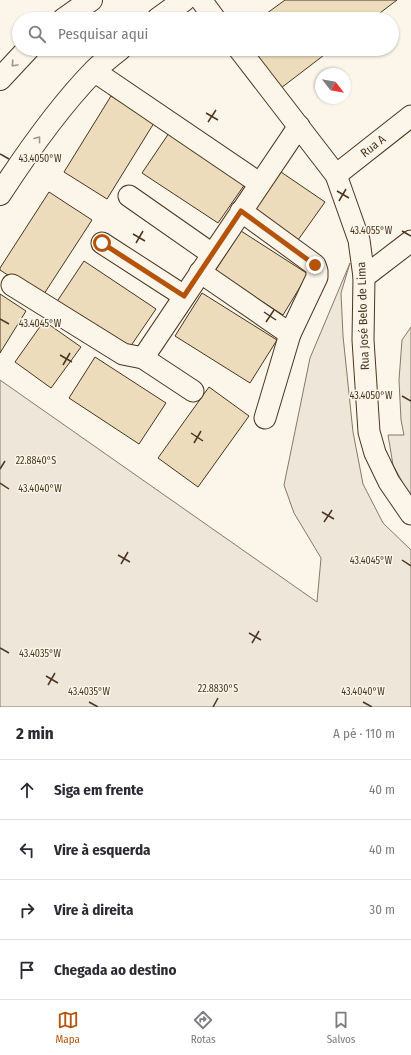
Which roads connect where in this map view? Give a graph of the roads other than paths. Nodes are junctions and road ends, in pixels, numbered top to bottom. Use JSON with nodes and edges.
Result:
{"nodes":[{"id":1,"x":167,"y":0,"type":"edge"},
{"id":2,"x":184,"y":0,"type":"edge"},
{"id":3,"x":201,"y":0,"type":"edge"},
{"id":4,"x":156,"y":12,"type":"edge"},
{"id":5,"x":168,"y":12,"type":"edge"},
{"id":6,"x":210,"y":12,"type":"edge"},
{"id":7,"x":21,"y":56,"type":"edge"},
{"id":8,"x":112,"y":56,"type":"edge"},
{"id":9,"x":244,"y":56,"type":"edge"},
{"id":10,"x":94,"y":71,"type":"junction"},
{"id":11,"x":0,"y":79,"type":"edge"},
{"id":12,"x":411,"y":116,"type":"edge"},
{"id":13,"x":299,"y":126,"type":"junction"},
{"id":14,"x":336,"y":175,"type":"junction"},
{"id":15,"x":259,"y":183,"type":"junction"},
{"id":16,"x":0,"y":194,"type":"edge"},
{"id":17,"x":129,"y":196,"type":"dead end"},
{"id":18,"x":241,"y":211,"type":"junction"},
{"id":19,"x":411,"y":241,"type":"edge"},
{"id":20,"x":102,"y":243,"type":"dead end"},
{"id":21,"x":212,"y":254,"type":"junction"},
{"id":22,"x":200,"y":272,"type":"junction"},
{"id":23,"x":364,"y":277,"type":"junction"},
{"id":24,"x":12,"y":286,"type":"dead end"},
{"id":25,"x":184,"y":296,"type":"junction"},
{"id":26,"x":290,"y":334,"type":"junction"},
{"id":27,"x":143,"y":358,"type":"junction"},
{"id":28,"x":193,"y":391,"type":"dead end"},
{"id":29,"x":265,"y":418,"type":"dead end"},
{"id":30,"x":411,"y":514,"type":"edge"}],
"edges":[{"from":1,"to":4,"type":"main road"},
{"from":2,"to":5,"type":"main road"},
{"from":3,"to":6,"type":"street"},
{"from":7,"to":11,"type":"main road","one_way":true},
{"from":8,"to":10,"type":"main road"},
{"from":9,"to":13,"type":"street","name":"Rua José Belo de Lima"},
{"from":10,"to":15,"type":"street"},
{"from":16,"to":10,"type":"main road","one_way":true},
{"from":12,"to":14,"type":"street","name":"Rua A"},
{"from":13,"to":14,"type":"street","name":"Rua José Belo de Lima"},
{"from":13,"to":15,"type":"street"},
{"from":14,"to":23,"type":"street","name":"Rua José Belo de Lima"},
{"from":15,"to":18,"type":"street"},
{"from":17,"to":21,"type":"street"},
{"from":18,"to":21,"type":"street"},
{"from":18,"to":26,"type":"street"},
{"from":19,"to":23,"type":"street"},
{"from":20,"to":25,"type":"street"},
{"from":21,"to":22,"type":"street"},
{"from":22,"to":25,"type":"street"},
{"from":22,"to":26,"type":"street"},
{"from":23,"to":30,"type":"street","name":"Rua José Belo de Lima"},
{"from":24,"to":27,"type":"street"},
{"from":25,"to":27,"type":"street"},
{"from":26,"to":29,"type":"street"},
{"from":27,"to":28,"type":"street"}]}
